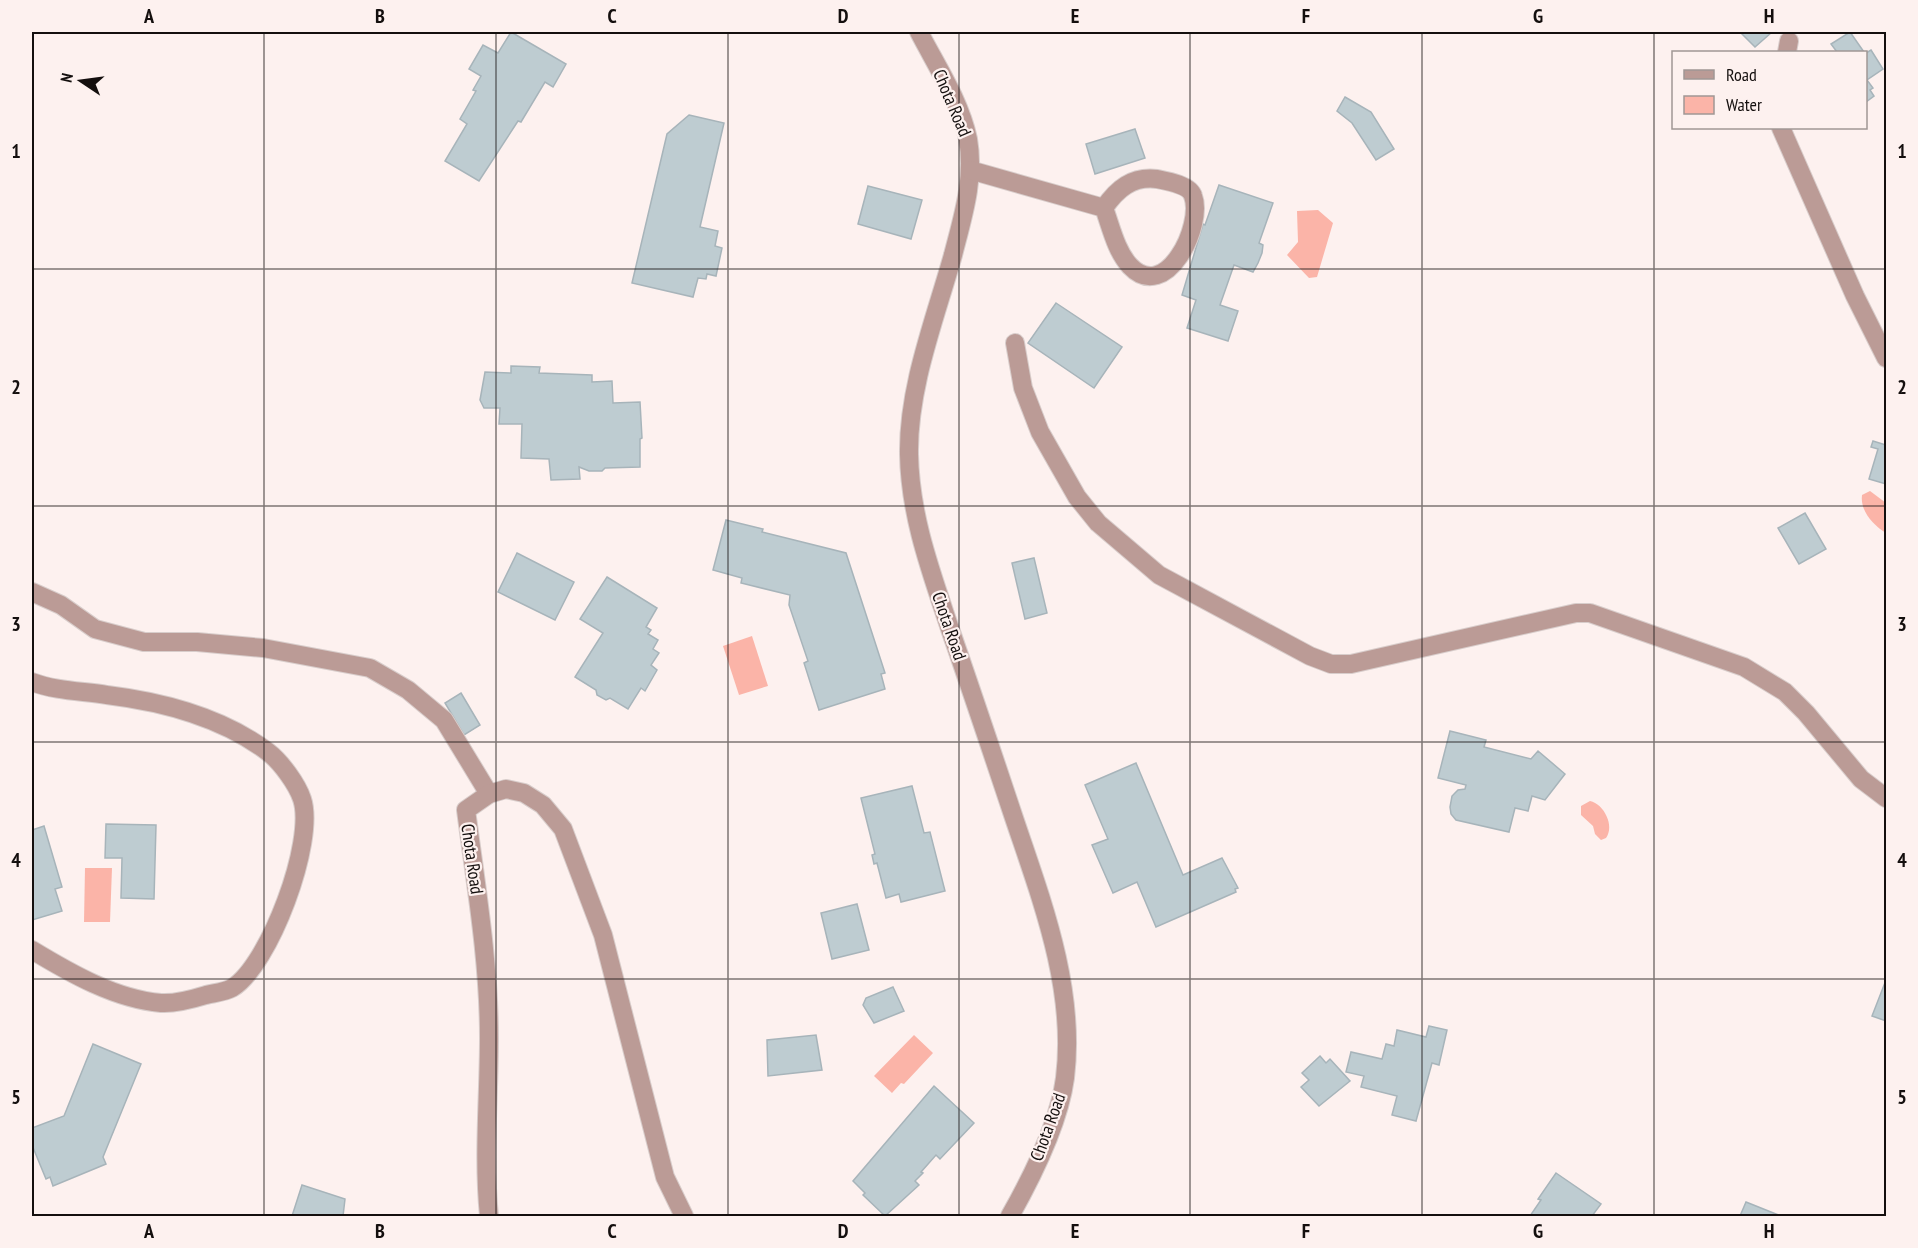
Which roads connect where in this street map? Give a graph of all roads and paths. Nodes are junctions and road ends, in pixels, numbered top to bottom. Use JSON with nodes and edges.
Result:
{"nodes":[{"id":1,"x":918,"y":32,"type":"edge"},
{"id":2,"x":1781,"y":129,"type":"edge"},
{"id":3,"x":970,"y":170,"type":"junction"},
{"id":4,"x":1104,"y":208,"type":"junction"},
{"id":5,"x":1015,"y":343,"type":"dead end"},
{"id":6,"x":1887,"y":358,"type":"edge"},
{"id":7,"x":32,"y":592,"type":"edge"},
{"id":8,"x":32,"y":682,"type":"edge"},
{"id":9,"x":489,"y":794,"type":"junction"},
{"id":10,"x":1887,"y":798,"type":"edge"},
{"id":11,"x":32,"y":950,"type":"edge"},
{"id":12,"x":489,"y":1216,"type":"edge"},
{"id":13,"x":684,"y":1216,"type":"edge"},
{"id":14,"x":1010,"y":1216,"type":"edge"}],
"edges":[{"from":1,"to":3,"type":"street","name":"Chota Road"},
{"from":2,"to":6,"type":"street"},
{"from":3,"to":4,"type":"street"},
{"from":3,"to":14,"type":"street","name":"Chota Road"},
{"from":4,"to":4,"type":"street"},
{"from":5,"to":10,"type":"street"},
{"from":7,"to":9,"type":"street"},
{"from":8,"to":11,"type":"street"},
{"from":9,"to":12,"type":"street","name":"Chota Road"},
{"from":9,"to":13,"type":"street"}]}
